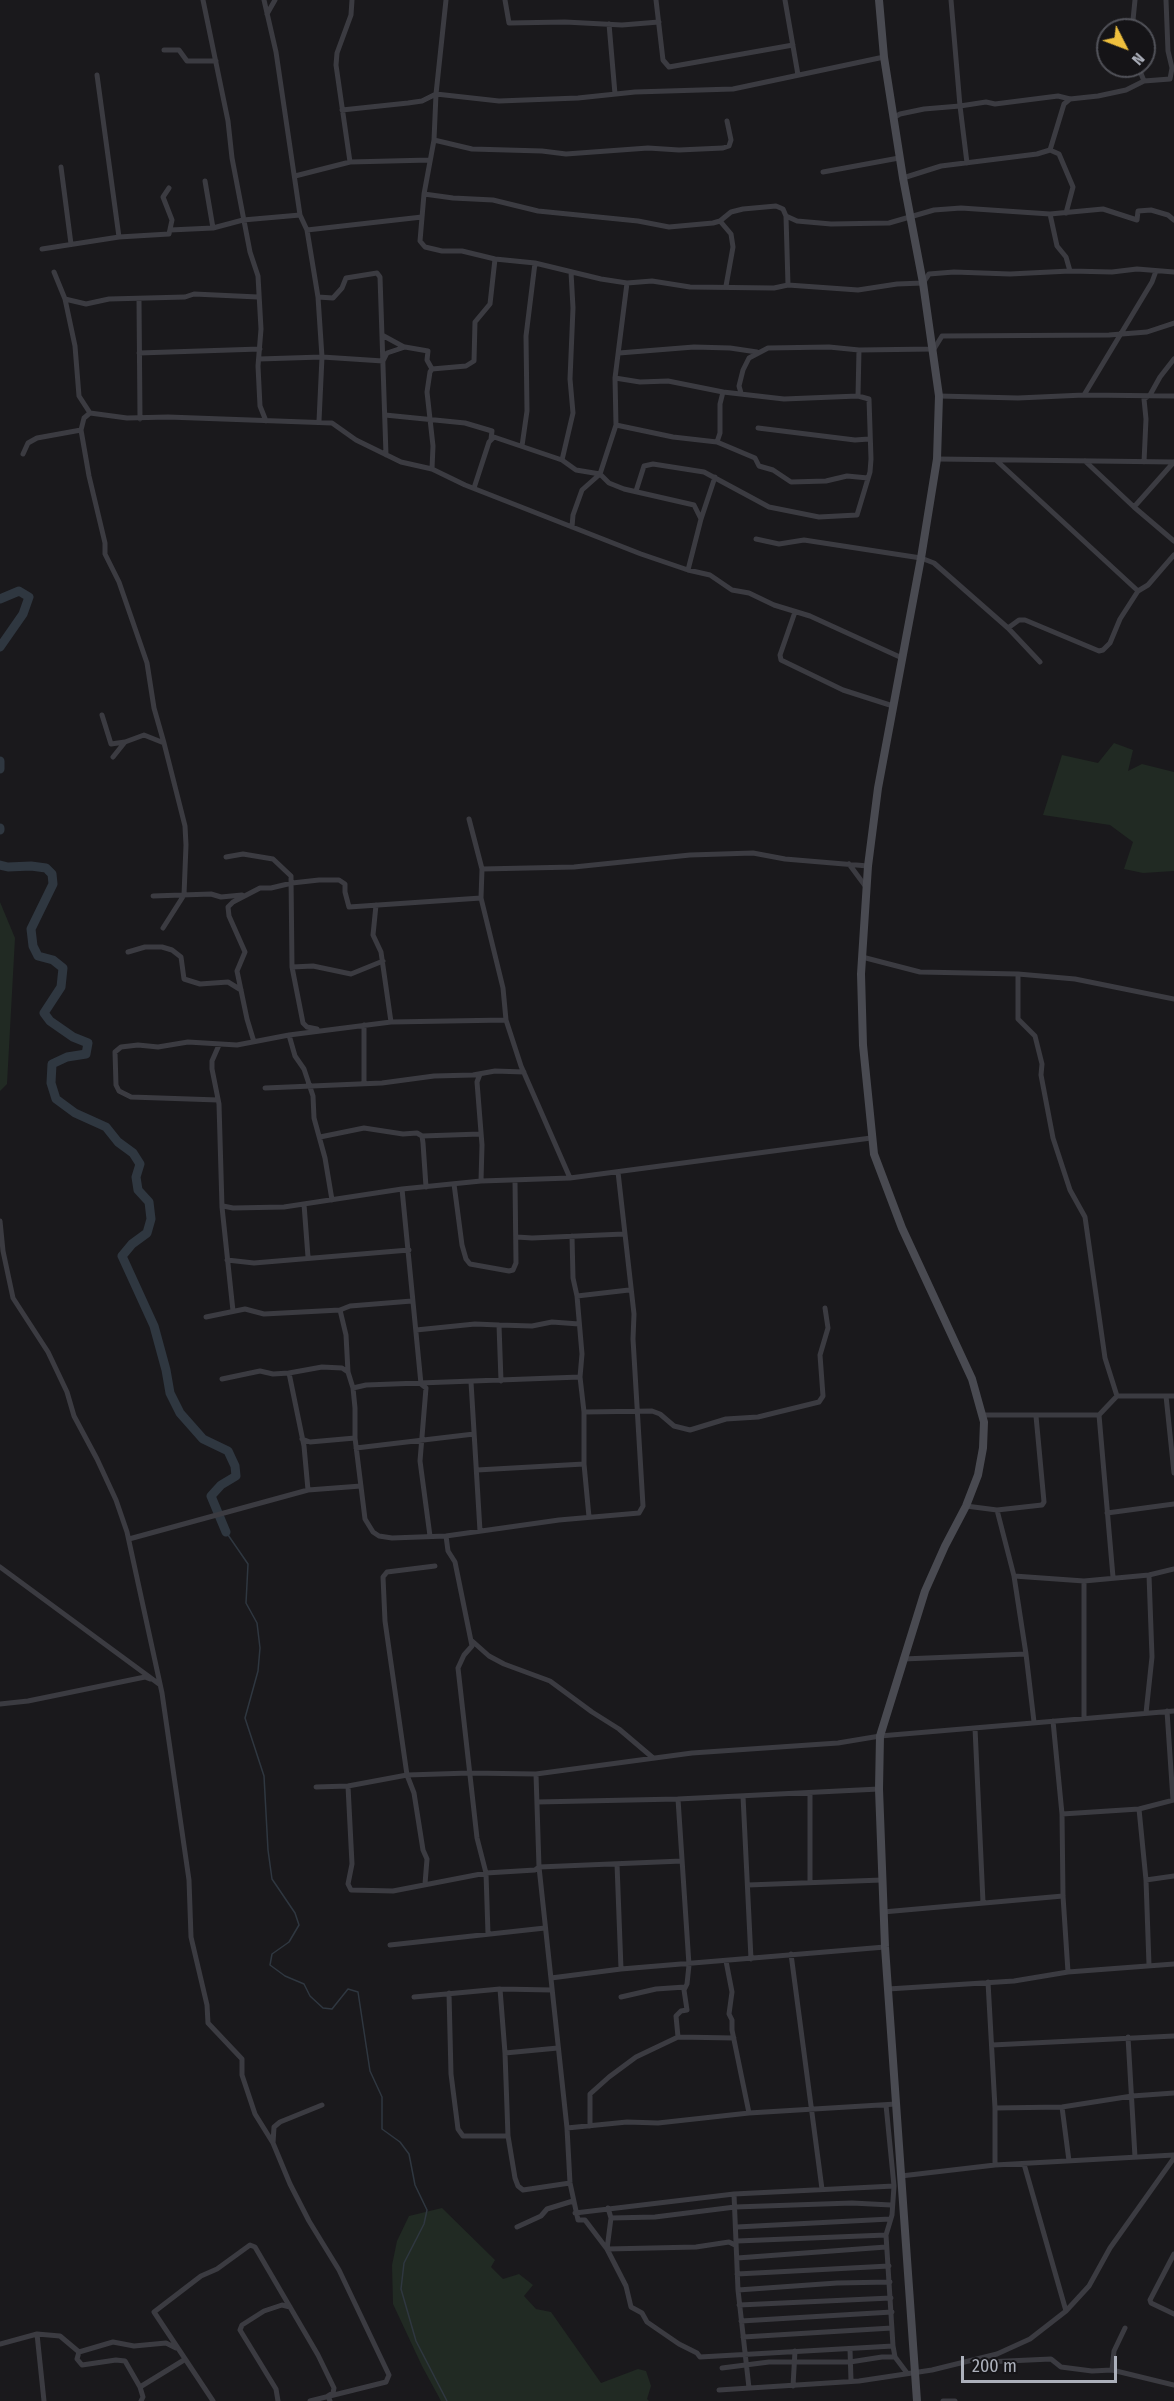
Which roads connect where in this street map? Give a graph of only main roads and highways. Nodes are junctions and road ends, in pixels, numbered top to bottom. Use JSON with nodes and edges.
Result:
{"nodes":[{"id":1,"x":879,"y":0,"type":"edge"},
{"id":2,"x":917,"y":2401,"type":"edge"}],
"edges":[{"from":1,"to":2,"type":"main road"}]}
